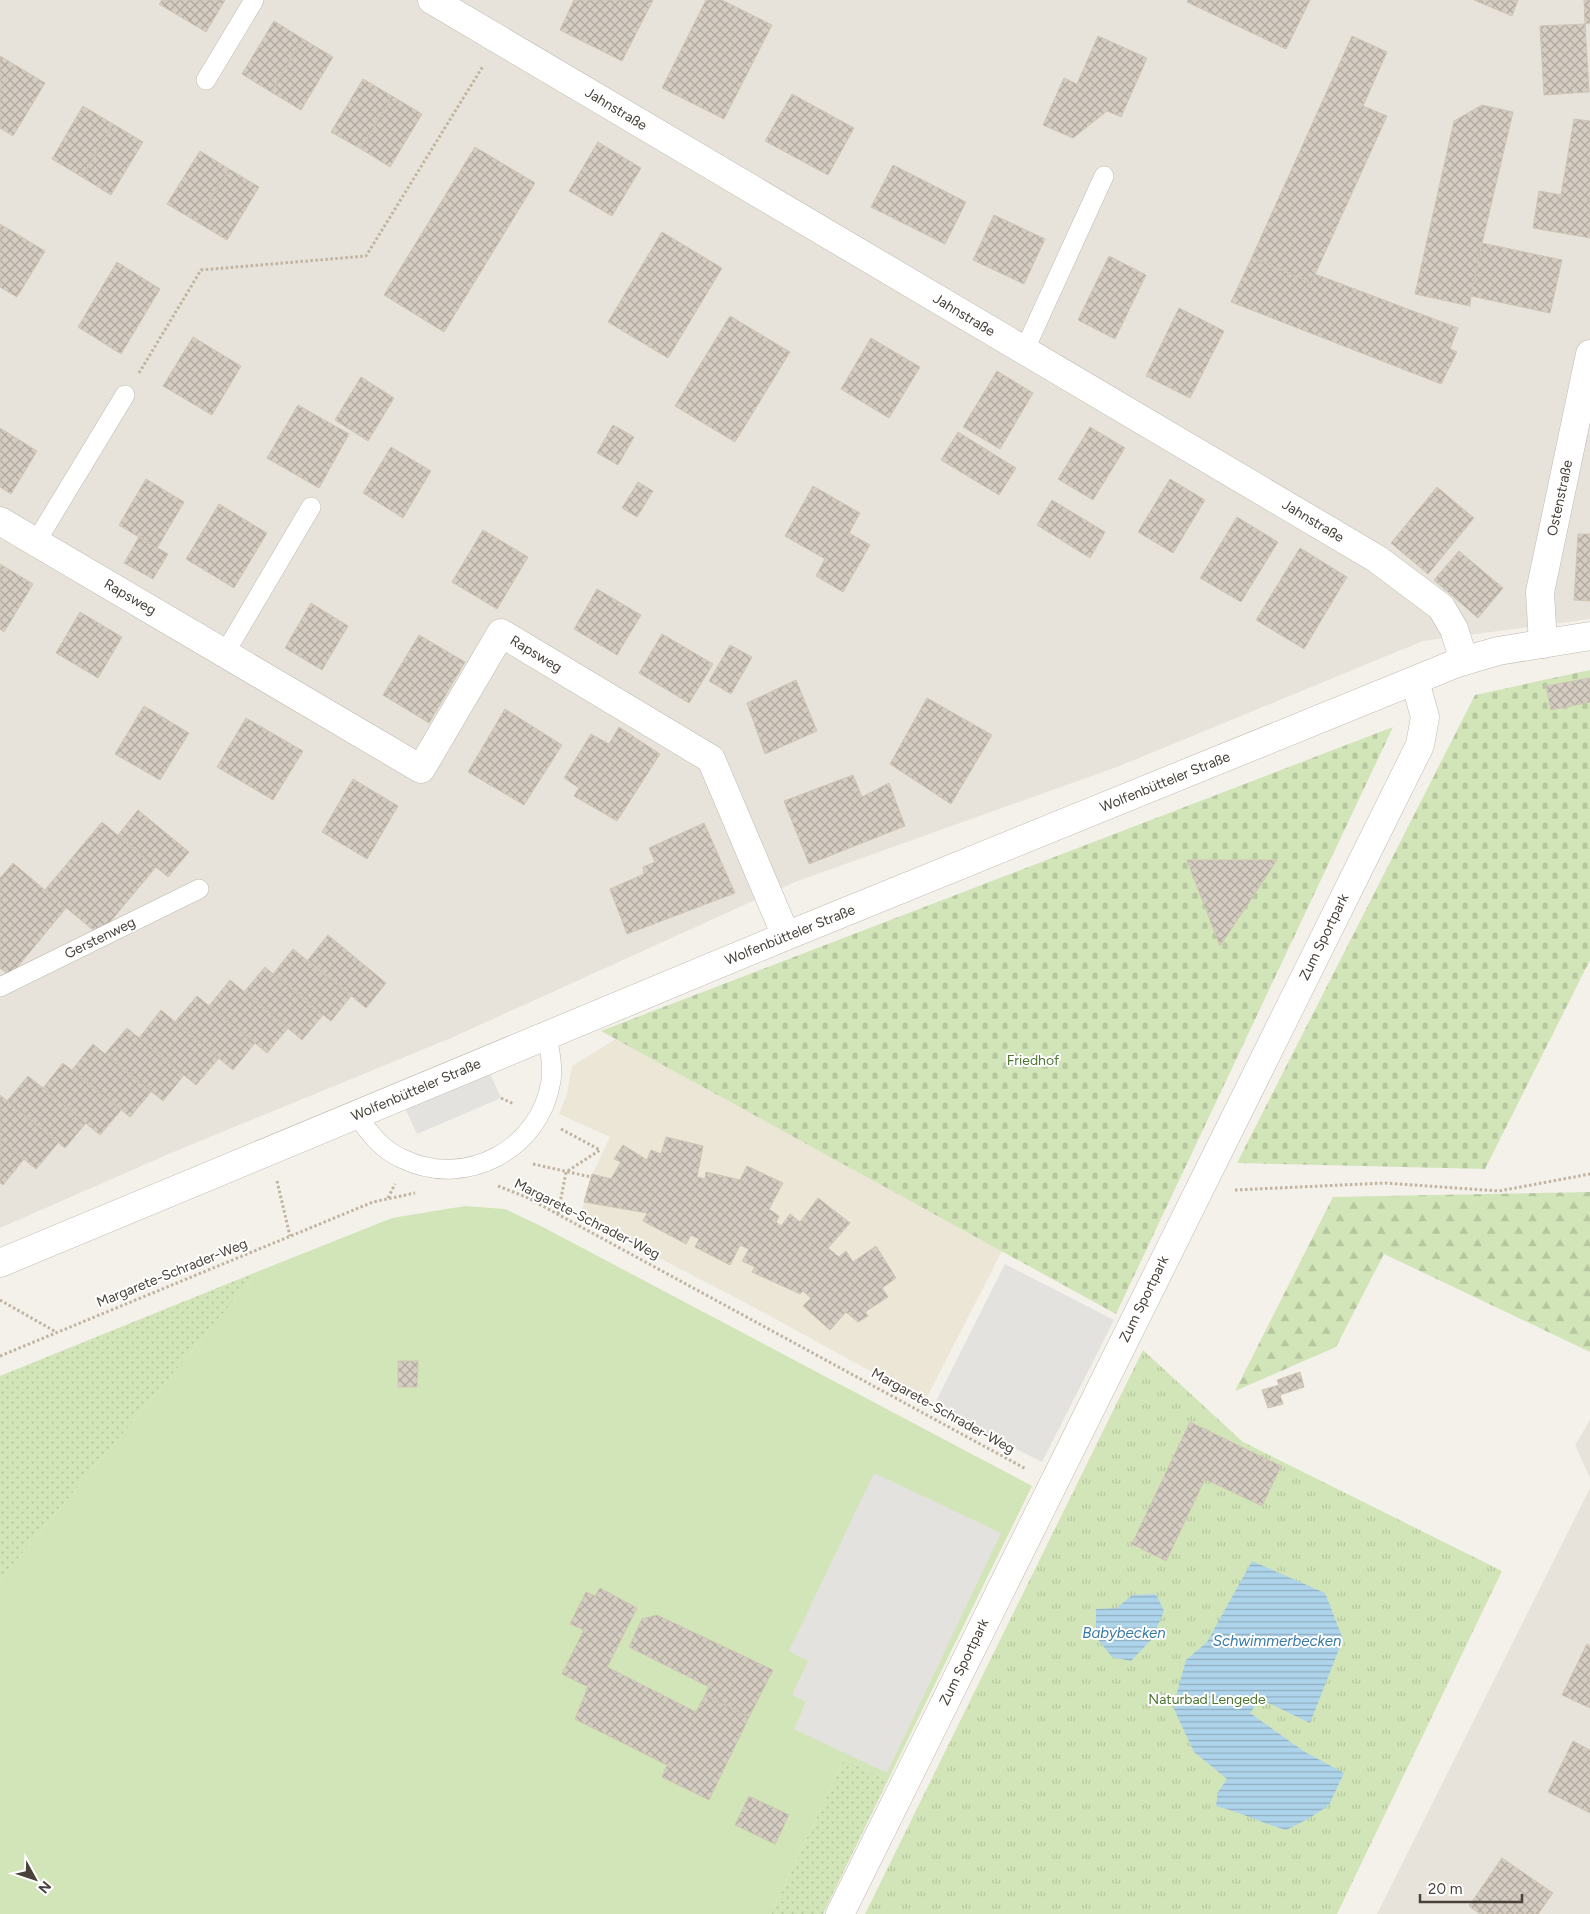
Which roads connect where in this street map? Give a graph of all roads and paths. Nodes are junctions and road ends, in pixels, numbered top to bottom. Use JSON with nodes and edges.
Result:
{"nodes":[{"id":1,"x":254,"y":0,"type":"edge"},
{"id":2,"x":432,"y":0,"type":"edge"},
{"id":3,"x":498,"y":40,"type":"junction"},
{"id":4,"x":206,"y":80,"type":"dead end"},
{"id":5,"x":1104,"y":176,"type":"dead end"},
{"id":6,"x":1024,"y":350,"type":"junction"},
{"id":7,"x":1590,"y":354,"type":"edge"},
{"id":8,"x":125,"y":395,"type":"joint"},
{"id":9,"x":311,"y":507,"type":"dead end"},
{"id":10,"x":0,"y":521,"type":"edge"},
{"id":11,"x":36,"y":542,"type":"junction"},
{"id":12,"x":1590,"y":636,"type":"edge"},
{"id":13,"x":1542,"y":644,"type":"junction"},
{"id":14,"x":225,"y":653,"type":"junction"},
{"id":15,"x":1464,"y":661,"type":"junction"},
{"id":16,"x":1415,"y":680,"type":"junction"},
{"id":17,"x":199,"y":889,"type":"dead end"},
{"id":18,"x":786,"y":936,"type":"junction"},
{"id":19,"x":0,"y":987,"type":"edge"},
{"id":20,"x":547,"y":1036,"type":"junction"},
{"id":21,"x":357,"y":1114,"type":"junction"},
{"id":22,"x":600,"y":1150,"type":"dead end"},
{"id":23,"x":499,"y":1156,"type":"junction"},
{"id":24,"x":566,"y":1172,"type":"junction"},
{"id":25,"x":1590,"y":1174,"type":"edge"},
{"id":26,"x":590,"y":1177,"type":"dead end"},
{"id":27,"x":277,"y":1180,"type":"dead end"},
{"id":28,"x":490,"y":1183,"type":"dead end"},
{"id":29,"x":1198,"y":1192,"type":"junction"},
{"id":30,"x":416,"y":1193,"type":"dead end"},
{"id":31,"x":558,"y":1214,"type":"junction"},
{"id":32,"x":290,"y":1236,"type":"junction"},
{"id":33,"x":0,"y":1264,"type":"edge"},
{"id":34,"x":0,"y":1300,"type":"edge"},
{"id":35,"x":56,"y":1333,"type":"junction"},
{"id":36,"x":0,"y":1356,"type":"edge"},
{"id":37,"x":1052,"y":1486,"type":"junction"},
{"id":38,"x":840,"y":1914,"type":"edge"}],
"edges":[{"from":1,"to":4,"type":"lane"},
{"from":2,"to":3,"type":"street","name":"Jahnstraße"},
{"from":3,"to":6,"type":"street","name":"Jahnstraße"},
{"from":3,"to":8,"type":"path"},
{"from":5,"to":6,"type":"lane"},
{"from":6,"to":15,"type":"street","name":"Jahnstraße"},
{"from":7,"to":13,"type":"street","name":"Ostenstraße"},
{"from":8,"to":11,"type":"lane"},
{"from":9,"to":14,"type":"lane"},
{"from":10,"to":11,"type":"street","name":"Rapsweg"},
{"from":11,"to":14,"type":"street","name":"Rapsweg"},
{"from":12,"to":13,"type":"street","name":"Wolfenbütteler Straße"},
{"from":13,"to":15,"type":"street","name":"Wolfenbütteler Straße"},
{"from":14,"to":18,"type":"street","name":"Rapsweg"},
{"from":15,"to":16,"type":"street","name":"Wolfenbütteler Straße"},
{"from":16,"to":18,"type":"street","name":"Wolfenbütteler Straße"},
{"from":16,"to":29,"type":"street","name":"Zum Sportpark"},
{"from":17,"to":19,"type":"lane","name":"Gerstenweg"},
{"from":18,"to":20,"type":"street","name":"Wolfenbütteler Straße"},
{"from":20,"to":21,"type":"street","name":"Wolfenbütteler Straße"},
{"from":20,"to":23,"type":"lane"},
{"from":21,"to":23,"type":"lane"},
{"from":21,"to":33,"type":"street","name":"Wolfenbütteler Straße"},
{"from":22,"to":24,"type":"path"},
{"from":23,"to":24,"type":"path"},
{"from":24,"to":26,"type":"path"},
{"from":24,"to":31,"type":"path"},
{"from":25,"to":29,"type":"path"},
{"from":27,"to":32,"type":"path"},
{"from":28,"to":31,"type":"path","name":"Margarete-Schrader-Weg"},
{"from":29,"to":37,"type":"street","name":"Zum Sportpark"},
{"from":30,"to":32,"type":"path","name":"Margarete-Schrader-Weg"},
{"from":31,"to":37,"type":"path","name":"Margarete-Schrader-Weg"},
{"from":32,"to":35,"type":"path","name":"Margarete-Schrader-Weg"},
{"from":34,"to":35,"type":"path"},
{"from":35,"to":36,"type":"path","name":"Margarete-Schrader-Weg"},
{"from":37,"to":38,"type":"street","name":"Zum Sportpark"}]}
